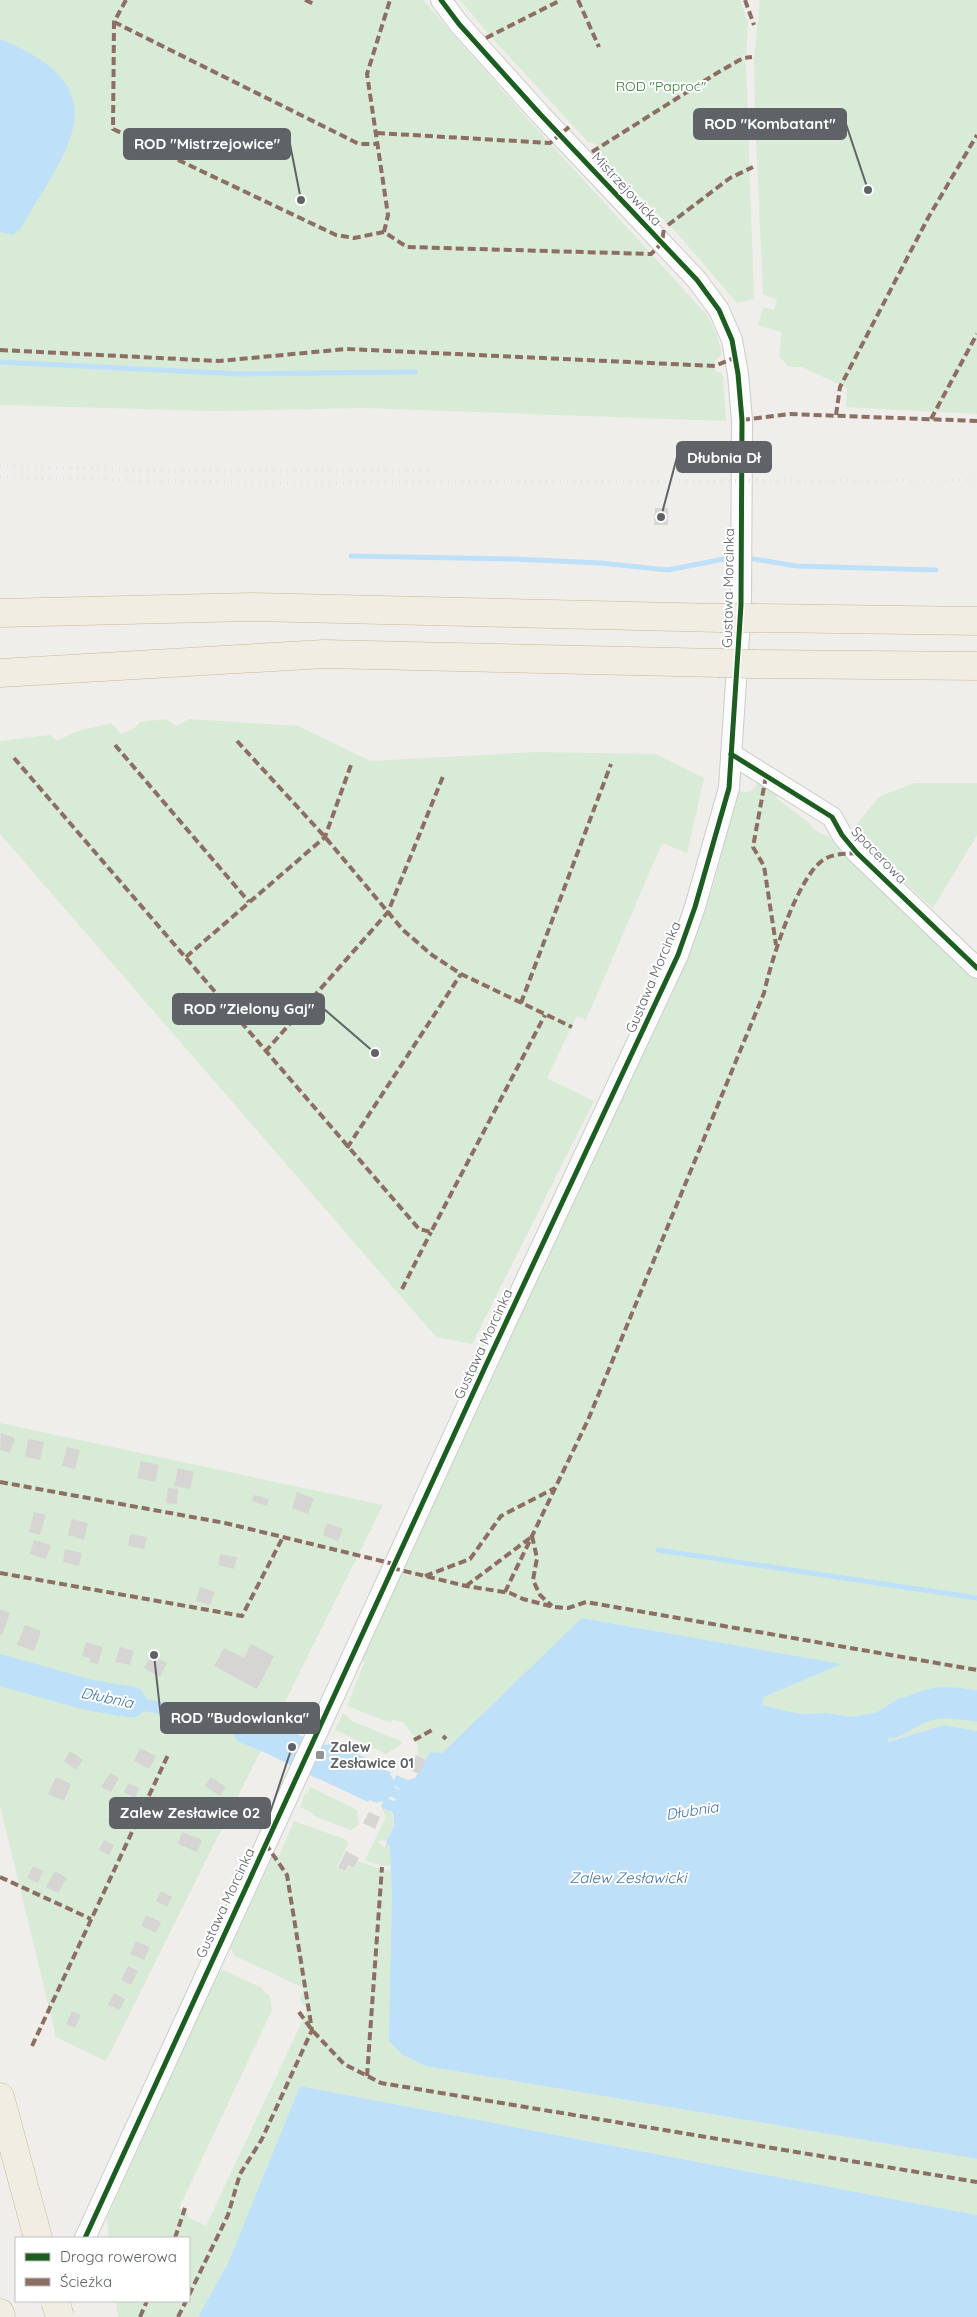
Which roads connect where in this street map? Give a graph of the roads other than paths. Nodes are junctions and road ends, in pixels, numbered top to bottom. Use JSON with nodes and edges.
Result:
{"nodes":[{"id":1,"x":441,"y":0,"type":"edge"},
{"id":2,"x":742,"y":420,"type":"joint"},
{"id":3,"x":0,"y":613,"type":"edge"},
{"id":4,"x":977,"y":621,"type":"edge"},
{"id":5,"x":977,"y":666,"type":"edge"},
{"id":6,"x":0,"y":673,"type":"edge"},
{"id":7,"x":731,"y":754,"type":"junction"},
{"id":8,"x":977,"y":968,"type":"edge"},
{"id":9,"x":0,"y":2097,"type":"edge"},
{"id":10,"x":38,"y":2237,"type":"edge"},
{"id":11,"x":85,"y":2237,"type":"edge"},
{"id":12,"x":56,"y":2302,"type":"edge"},
{"id":13,"x":56,"y":2302,"type":"edge"},
{"id":14,"x":0,"y":2313,"type":"edge"},
{"id":15,"x":1,"y":2317,"type":"edge"},
{"id":16,"x":50,"y":2317,"type":"edge"},
{"id":17,"x":60,"y":2317,"type":"edge"}],
"edges":[{"from":1,"to":2,"type":"street","name":"Mistrzejowicka"},
{"from":2,"to":7,"type":"street","name":"Gustawa Morcinka"},
{"from":3,"to":4,"type":"highway","bridge":true},
{"from":5,"to":6,"type":"highway","bridge":true},
{"from":7,"to":8,"type":"street","name":"Spacerowa"},
{"from":7,"to":11,"type":"street","name":"Gustawa Morcinka"},
{"from":9,"to":10,"type":"highway"},
{"from":12,"to":16,"type":"street"},
{"from":13,"to":17,"type":"highway","bridge":true},
{"from":14,"to":15,"type":"highway"}]}
